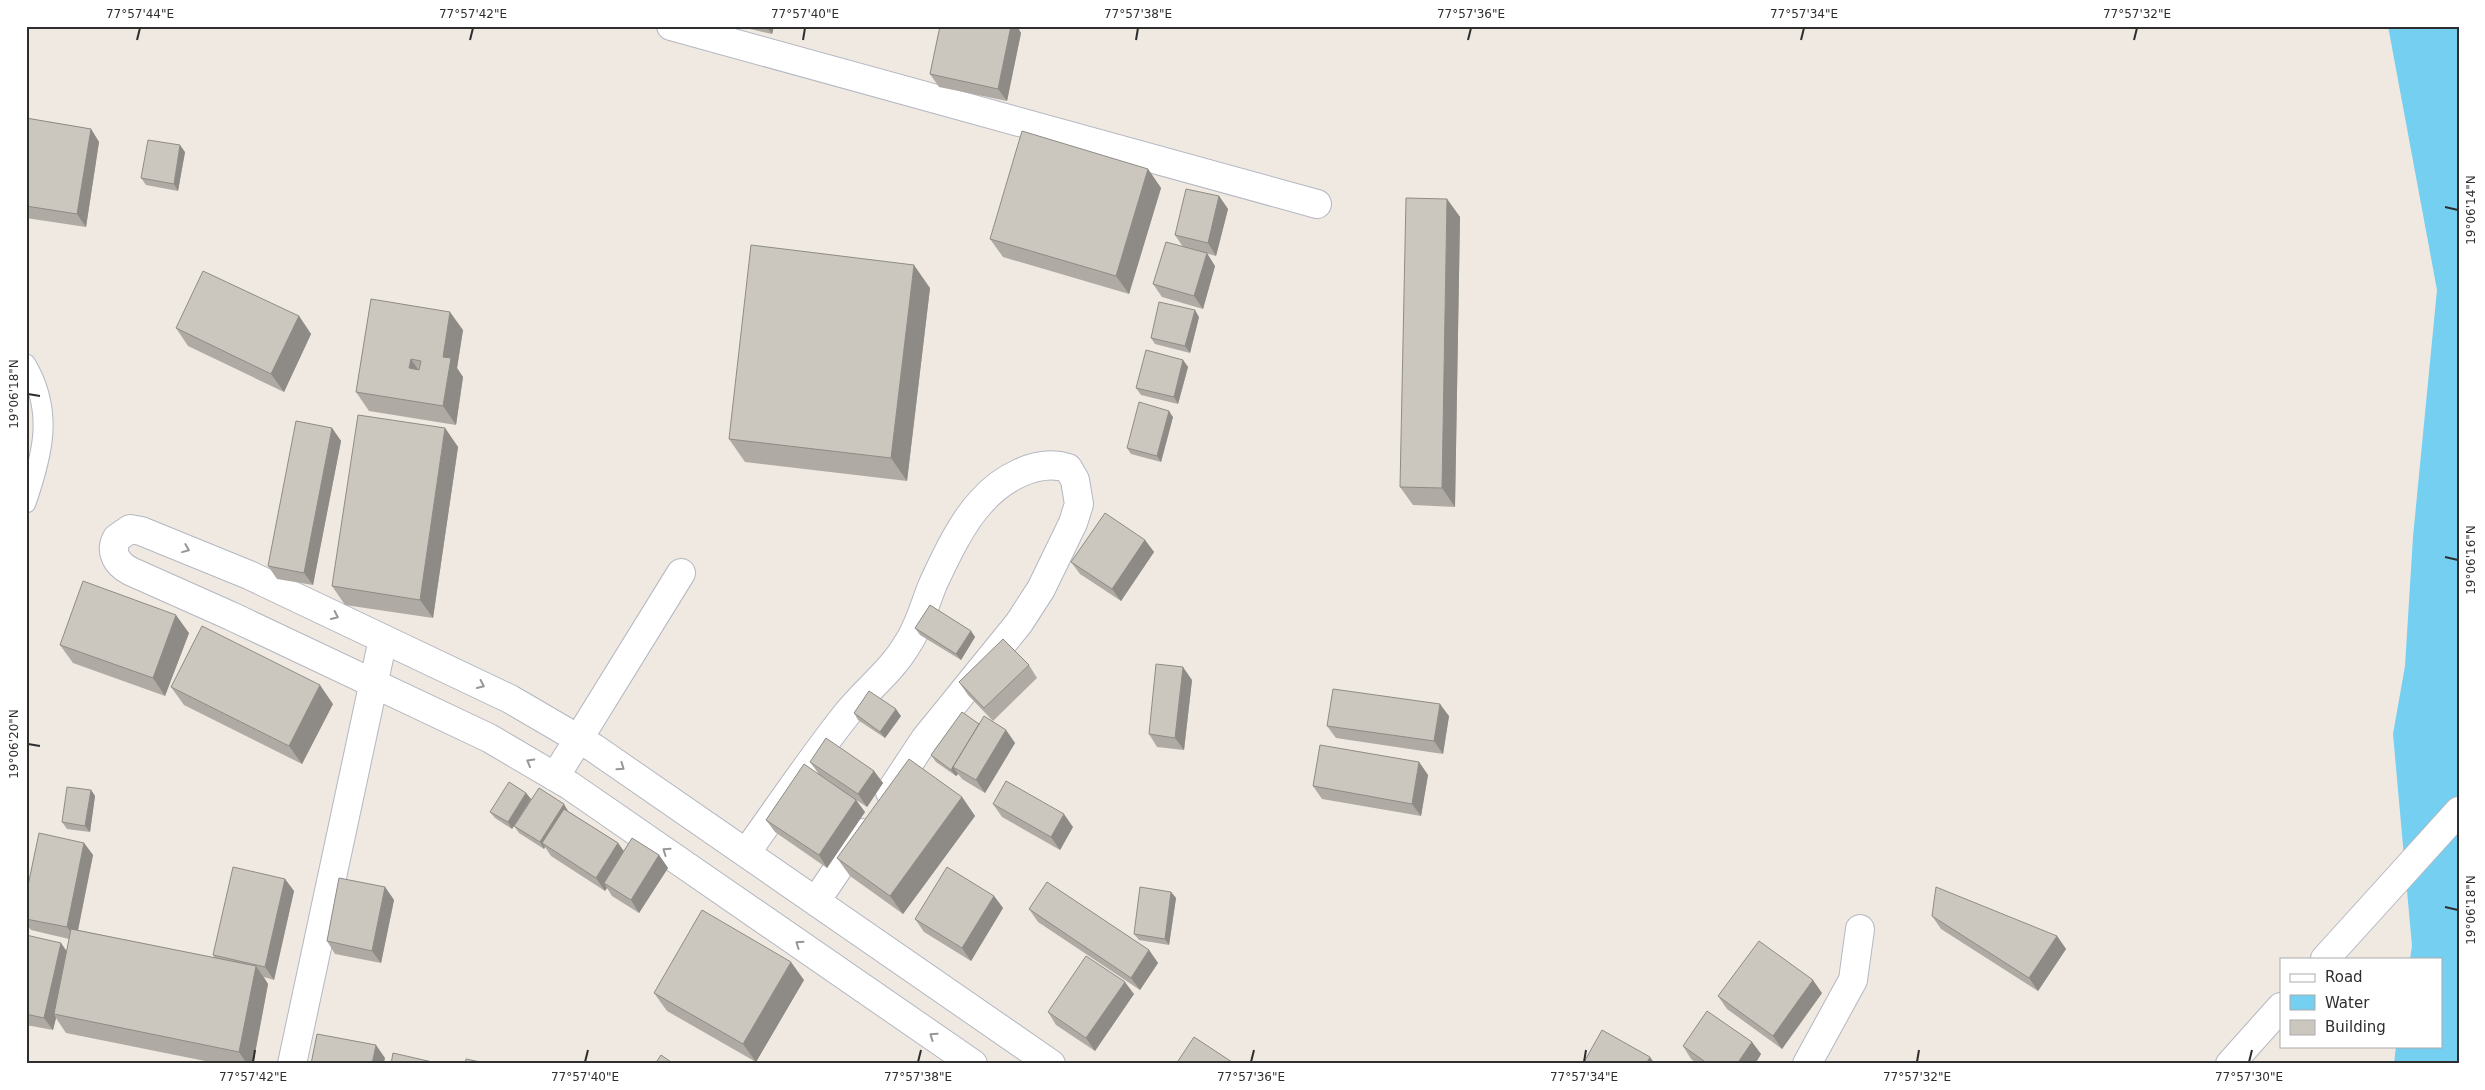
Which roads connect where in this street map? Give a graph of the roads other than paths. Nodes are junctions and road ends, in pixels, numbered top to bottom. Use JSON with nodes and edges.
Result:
{"nodes":[{"id":1,"x":671,"y":26,"type":"edge"},
{"id":2,"x":1317,"y":204,"type":"dead end"},
{"id":3,"x":26,"y":364,"type":"edge"},
{"id":4,"x":26,"y":503,"type":"edge"},
{"id":5,"x":681,"y":573,"type":"dead end"},
{"id":6,"x":383,"y":639,"type":"junction"},
{"id":7,"x":373,"y":683,"type":"junction"},
{"id":8,"x":579,"y":740,"type":"junction"},
{"id":9,"x":555,"y":776,"type":"junction"},
{"id":10,"x":2459,"y":811,"type":"edge"},
{"id":11,"x":746,"y":853,"type":"junction"},
{"id":12,"x":816,"y":901,"type":"junction"},
{"id":13,"x":1860,"y":929,"type":"dead end"},
{"id":14,"x":2326,"y":958,"type":"edge"},
{"id":15,"x":2280,"y":1008,"type":"edge"},
{"id":16,"x":292,"y":1064,"type":"edge"},
{"id":17,"x":973,"y":1064,"type":"edge"},
{"id":18,"x":1051,"y":1064,"type":"edge"},
{"id":19,"x":1807,"y":1064,"type":"edge"},
{"id":20,"x":2230,"y":1064,"type":"edge"}],
"edges":[{"from":1,"to":2,"type":"street"},
{"from":3,"to":4,"type":"lane"},
{"from":5,"to":8,"type":"street"},
{"from":6,"to":7,"type":"street"},
{"from":7,"to":6,"type":"street","one_way":true},
{"from":6,"to":8,"type":"street","one_way":true},
{"from":9,"to":7,"type":"street","one_way":true},
{"from":7,"to":16,"type":"street"},
{"from":8,"to":9,"type":"street"},
{"from":8,"to":11,"type":"street","one_way":true},
{"from":17,"to":9,"type":"street","one_way":true},
{"from":10,"to":14,"type":"street"},
{"from":11,"to":12,"type":"street"},
{"from":11,"to":12,"type":"street"},
{"from":12,"to":18,"type":"street"},
{"from":13,"to":19,"type":"street"},
{"from":15,"to":20,"type":"street"}]}
